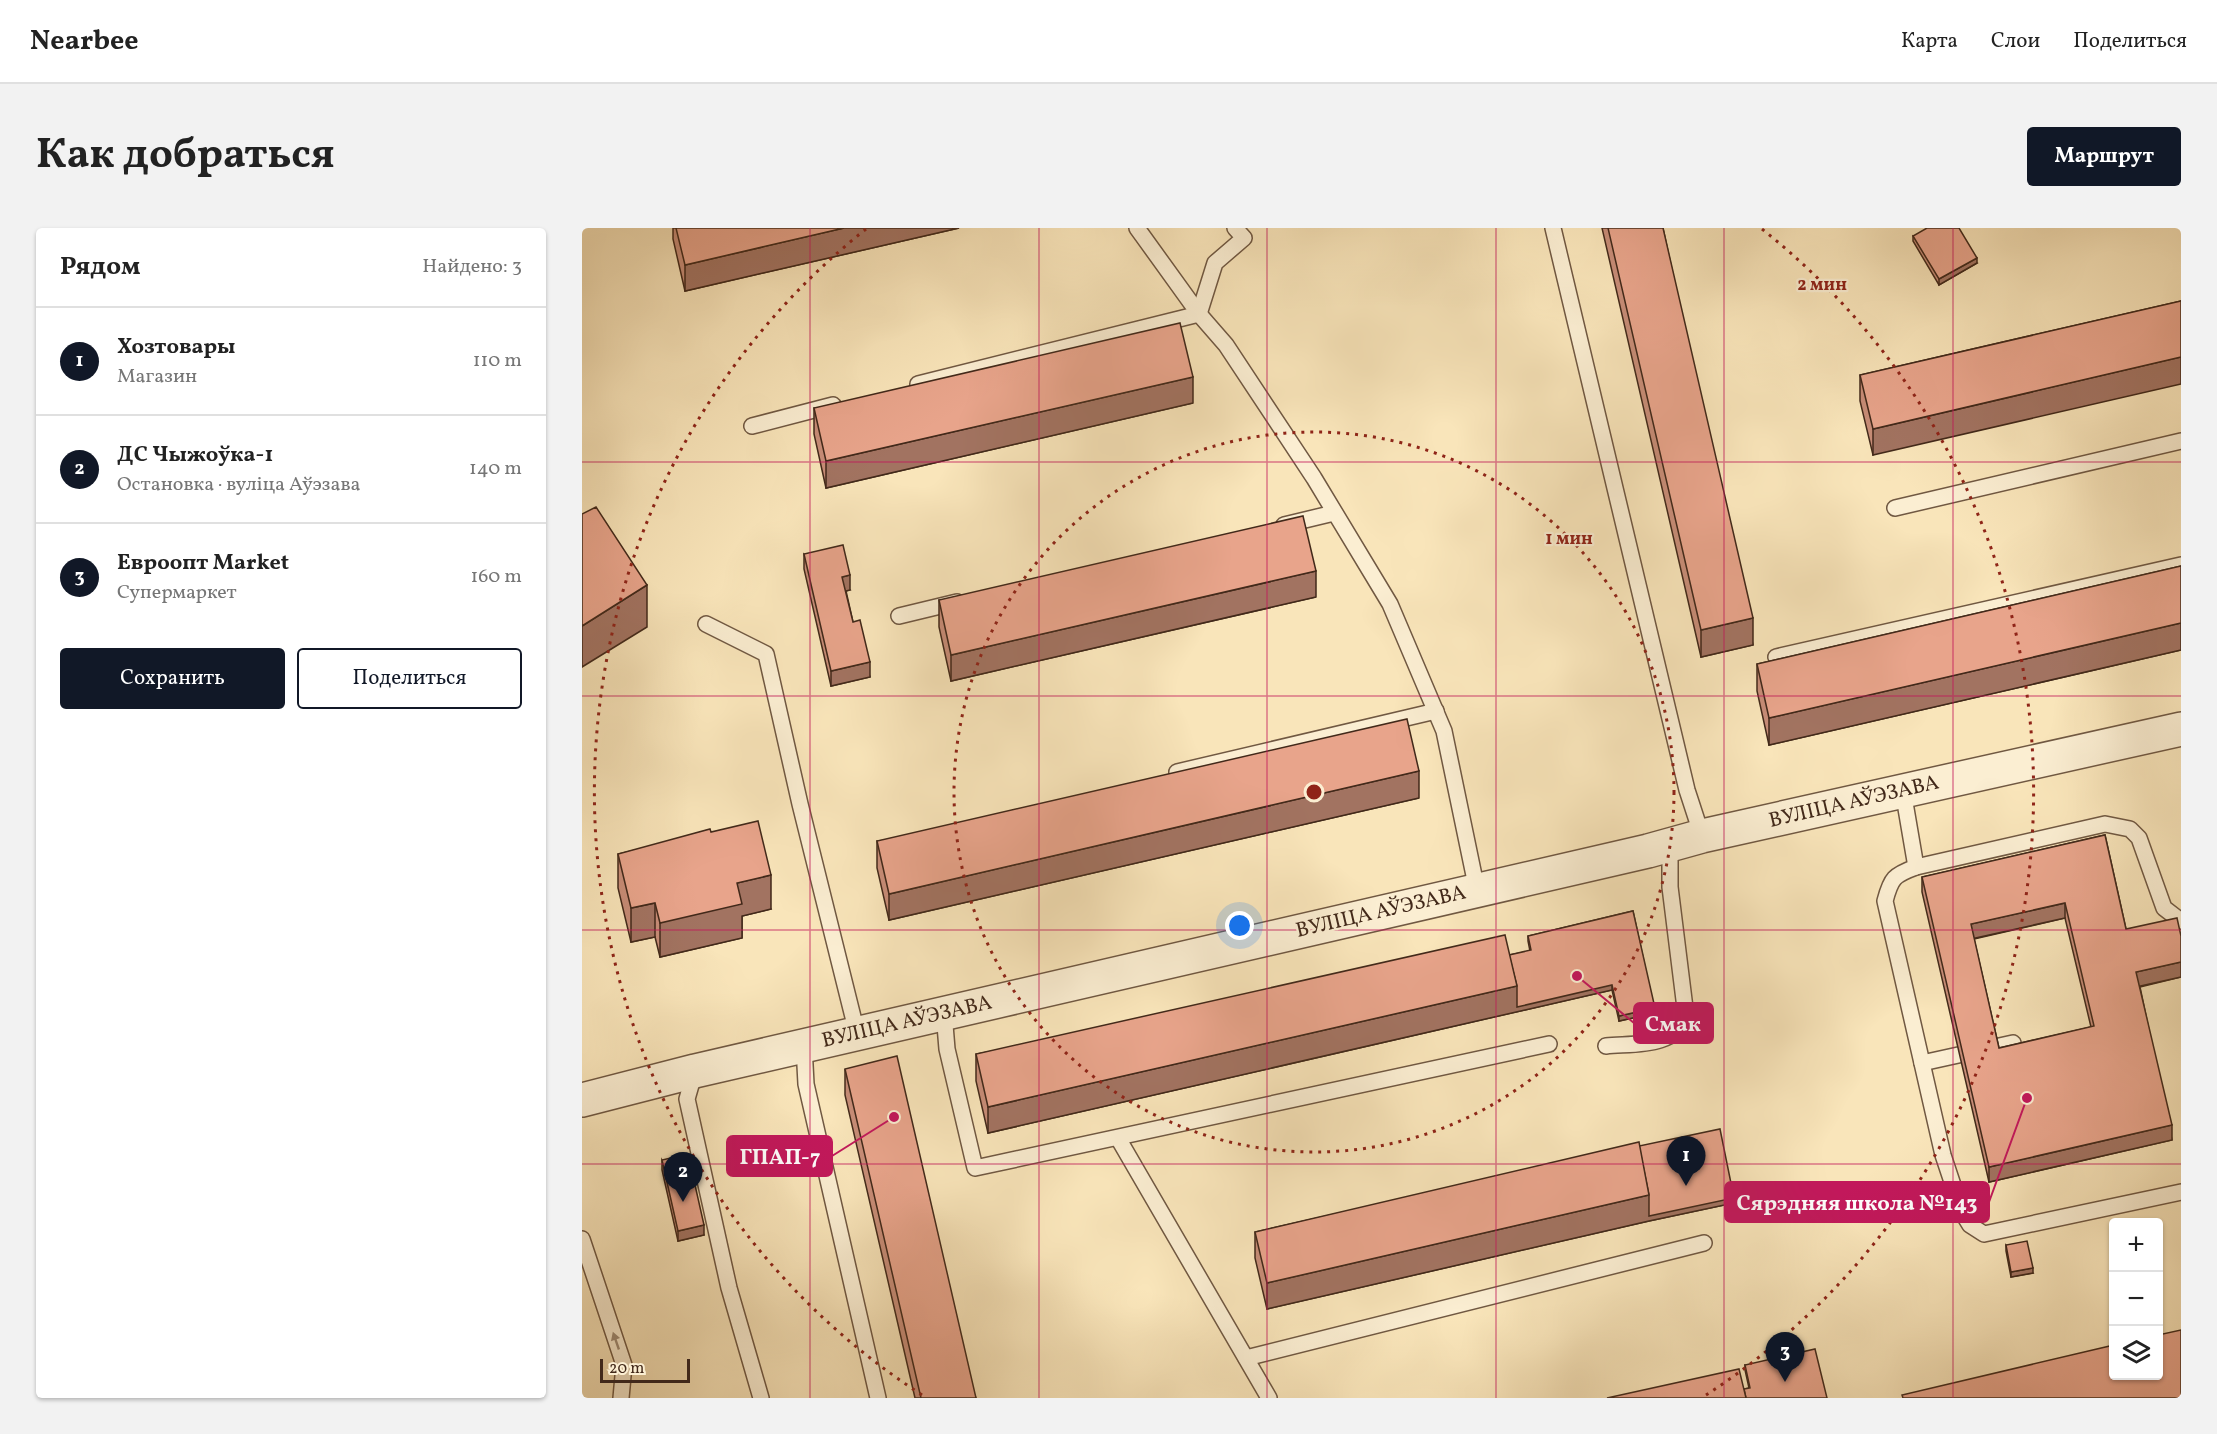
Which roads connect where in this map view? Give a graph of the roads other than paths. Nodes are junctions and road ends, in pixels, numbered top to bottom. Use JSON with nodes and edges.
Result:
{"nodes":[{"id":1,"x":1137,"y":228,"type":"edge"},
{"id":2,"x":1235,"y":228,"type":"edge"},
{"id":3,"x":1553,"y":228,"type":"edge"},
{"id":4,"x":1199,"y":314,"type":"junction"},
{"id":5,"x":901,"y":388,"type":"edge"},
{"id":6,"x":843,"y":403,"type":"edge"},
{"id":7,"x":752,"y":426,"type":"dead end"},
{"id":8,"x":2181,"y":441,"type":"edge"},
{"id":9,"x":1895,"y":508,"type":"dead end"},
{"id":10,"x":1334,"y":513,"type":"junction"},
{"id":11,"x":1265,"y":529,"type":"edge"},
{"id":12,"x":2181,"y":566,"type":"edge"},
{"id":13,"x":968,"y":600,"type":"edge"},
{"id":14,"x":899,"y":616,"type":"dead end"},
{"id":15,"x":706,"y":624,"type":"dead end"},
{"id":16,"x":1776,"y":657,"type":"edge"},
{"id":17,"x":1436,"y":711,"type":"junction"},
{"id":18,"x":2181,"y":729,"type":"edge"},
{"id":19,"x":1158,"y":776,"type":"edge"},
{"id":20,"x":1903,"y":791,"type":"junction"},
{"id":21,"x":1702,"y":836,"type":"junction"},
{"id":22,"x":1670,"y":845,"type":"junction"},
{"id":23,"x":1917,"y":867,"type":"junction"},
{"id":24,"x":1477,"y":890,"type":"junction"},
{"id":25,"x":2181,"y":921,"type":"edge"},
{"id":26,"x":944,"y":1013,"type":"junction"},
{"id":27,"x":857,"y":1033,"type":"junction"},
{"id":28,"x":2013,"y":1043,"type":"edge"},
{"id":29,"x":1549,"y":1044,"type":"dead end"},
{"id":30,"x":804,"y":1046,"type":"junction"},
{"id":31,"x":1606,"y":1046,"type":"dead end"},
{"id":32,"x":1922,"y":1063,"type":"junction"},
{"id":33,"x":695,"y":1071,"type":"junction"},
{"id":34,"x":582,"y":1100,"type":"edge"},
{"id":35,"x":1118,"y":1138,"type":"junction"},
{"id":36,"x":2181,"y":1192,"type":"edge"},
{"id":37,"x":582,"y":1239,"type":"edge"},
{"id":38,"x":1704,"y":1243,"type":"dead end"},
{"id":39,"x":1246,"y":1358,"type":"junction"},
{"id":40,"x":621,"y":1398,"type":"edge"},
{"id":41,"x":761,"y":1398,"type":"edge"},
{"id":42,"x":878,"y":1398,"type":"edge"},
{"id":43,"x":1269,"y":1398,"type":"edge"}],
"edges":[{"from":1,"to":4,"type":"lane"},
{"from":2,"to":4,"type":"lane"},
{"from":3,"to":21,"type":"lane"},
{"from":4,"to":5,"type":"lane"},
{"from":4,"to":10,"type":"lane"},
{"from":6,"to":7,"type":"lane"},
{"from":8,"to":9,"type":"lane"},
{"from":10,"to":11,"type":"lane"},
{"from":10,"to":17,"type":"lane"},
{"from":12,"to":16,"type":"lane"},
{"from":13,"to":14,"type":"lane"},
{"from":15,"to":27,"type":"lane"},
{"from":17,"to":19,"type":"lane"},
{"from":17,"to":24,"type":"lane"},
{"from":18,"to":20,"type":"street","name":"ВУЛІЦА АЎЭЗАВА"},
{"from":20,"to":21,"type":"street","name":"ВУЛІЦА АЎЭЗАВА"},
{"from":20,"to":23,"type":"lane"},
{"from":21,"to":22,"type":"street","name":"ВУЛІЦА АЎЭЗАВА"},
{"from":22,"to":24,"type":"street","name":"ВУЛІЦА АЎЭЗАВА"},
{"from":22,"to":31,"type":"lane"},
{"from":23,"to":25,"type":"lane"},
{"from":23,"to":32,"type":"lane"},
{"from":24,"to":26,"type":"street","name":"ВУЛІЦА АЎЭЗАВА"},
{"from":26,"to":27,"type":"street","name":"ВУЛІЦА АЎЭЗАВА"},
{"from":26,"to":35,"type":"lane"},
{"from":27,"to":30,"type":"street","name":"ВУЛІЦА АЎЭЗАВА"},
{"from":28,"to":32,"type":"lane"},
{"from":29,"to":35,"type":"lane"},
{"from":30,"to":33,"type":"street","name":"ВУЛІЦА АЎЭЗАВА"},
{"from":30,"to":42,"type":"lane"},
{"from":32,"to":36,"type":"lane"},
{"from":33,"to":34,"type":"street","name":"ВУЛІЦА АЎЭЗАВА"},
{"from":33,"to":41,"type":"lane"},
{"from":35,"to":39,"type":"lane"},
{"from":40,"to":37,"type":"lane","one_way":true},
{"from":38,"to":39,"type":"lane"},
{"from":39,"to":43,"type":"lane"}]}
